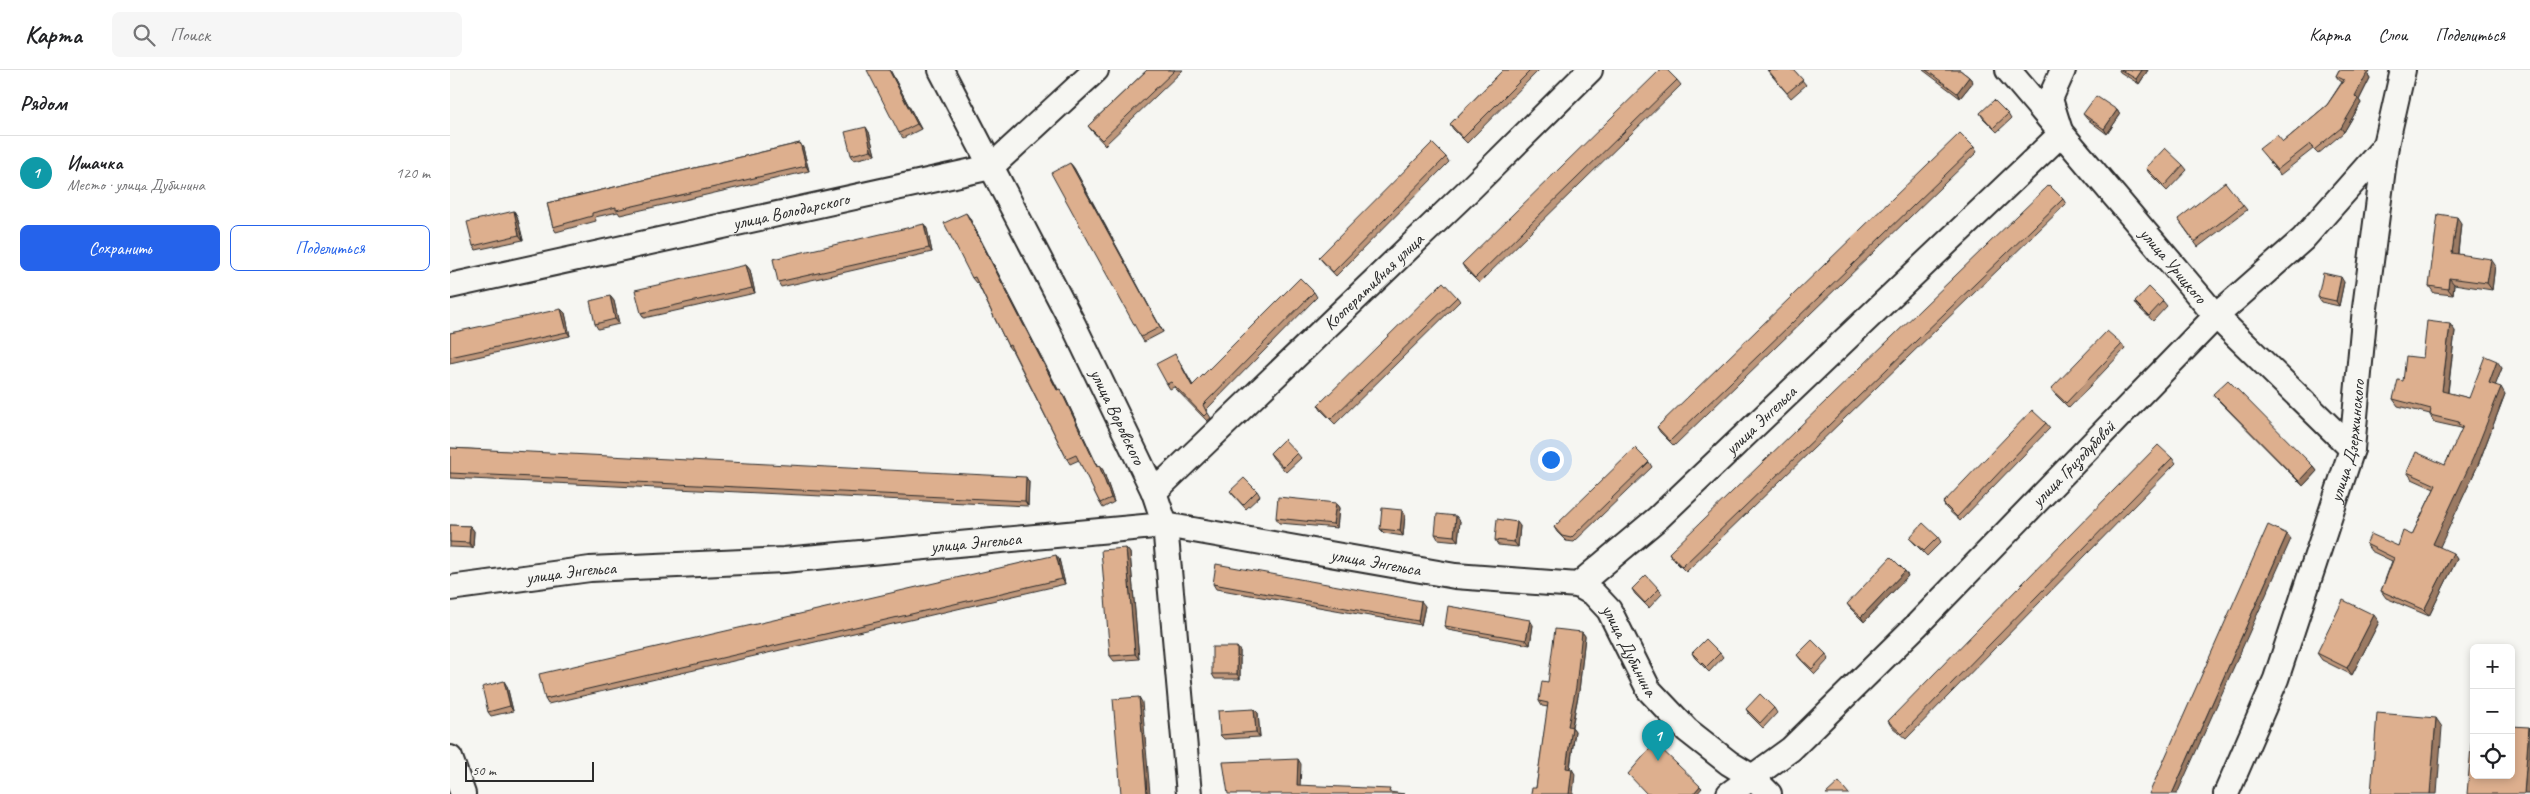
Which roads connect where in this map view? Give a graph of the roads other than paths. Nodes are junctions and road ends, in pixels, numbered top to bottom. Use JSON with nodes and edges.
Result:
{"nodes":[{"id":1,"x":941,"y":70,"type":"edge"},
{"id":2,"x":1096,"y":70,"type":"edge"},
{"id":3,"x":1590,"y":70,"type":"edge"},
{"id":4,"x":2008,"y":70,"type":"edge"},
{"id":5,"x":2063,"y":70,"type":"edge"},
{"id":6,"x":2402,"y":70,"type":"edge"},
{"id":7,"x":2061,"y":134,"type":"junction"},
{"id":8,"x":2386,"y":146,"type":"junction"},
{"id":9,"x":991,"y":166,"type":"junction"},
{"id":10,"x":450,"y":286,"type":"edge"},
{"id":11,"x":2216,"y":316,"type":"junction"},
{"id":12,"x":2352,"y":449,"type":"junction"},
{"id":13,"x":1154,"y":492,"type":"junction"},
{"id":14,"x":1165,"y":525,"type":"junction"},
{"id":15,"x":1578,"y":585,"type":"junction"},
{"id":16,"x":450,"y":588,"type":"edge"},
{"id":17,"x":450,"y":758,"type":"edge"},
{"id":18,"x":1752,"y":777,"type":"junction"},
{"id":19,"x":463,"y":794,"type":"edge"},
{"id":20,"x":1189,"y":794,"type":"edge"},
{"id":21,"x":1729,"y":794,"type":"edge"},
{"id":22,"x":1769,"y":794,"type":"edge"},
{"id":23,"x":2226,"y":794,"type":"edge"}],
"edges":[{"from":1,"to":9,"type":"street","name":"улица Воровского"},
{"from":2,"to":9,"type":"street","name":"улица Володарского"},
{"from":3,"to":13,"type":"street","name":"Кооперативная улица"},
{"from":4,"to":7,"type":"street","name":"улица Урицкого"},
{"from":5,"to":7,"type":"street"},
{"from":6,"to":8,"type":"street","name":"улица Дзержинского"},
{"from":7,"to":11,"type":"street","name":"улица Урицкого"},
{"from":7,"to":15,"type":"street","name":"улица Энгельса"},
{"from":8,"to":11,"type":"street","name":"улица Гризодубовой"},
{"from":8,"to":12,"type":"street","name":"улица Дзержинского"},
{"from":9,"to":10,"type":"street","name":"улица Володарского"},
{"from":9,"to":13,"type":"street","name":"улица Воровского"},
{"from":11,"to":12,"type":"street","name":"улица Урицкого"},
{"from":11,"to":18,"type":"street","name":"улица Гризодубовой"},
{"from":12,"to":23,"type":"street","name":"улица Дзержинского"},
{"from":13,"to":14,"type":"street","name":"улица Воровского"},
{"from":14,"to":15,"type":"street","name":"улица Энгельса"},
{"from":14,"to":16,"type":"street","name":"улица Энгельса"},
{"from":14,"to":20,"type":"street","name":"улица Воровского"},
{"from":15,"to":18,"type":"street","name":"улица Дубинина"},
{"from":17,"to":19,"type":"street"},
{"from":18,"to":21,"type":"street","name":"улица Гризодубовой"},
{"from":18,"to":22,"type":"street","name":"улица Дубинина"}]}
